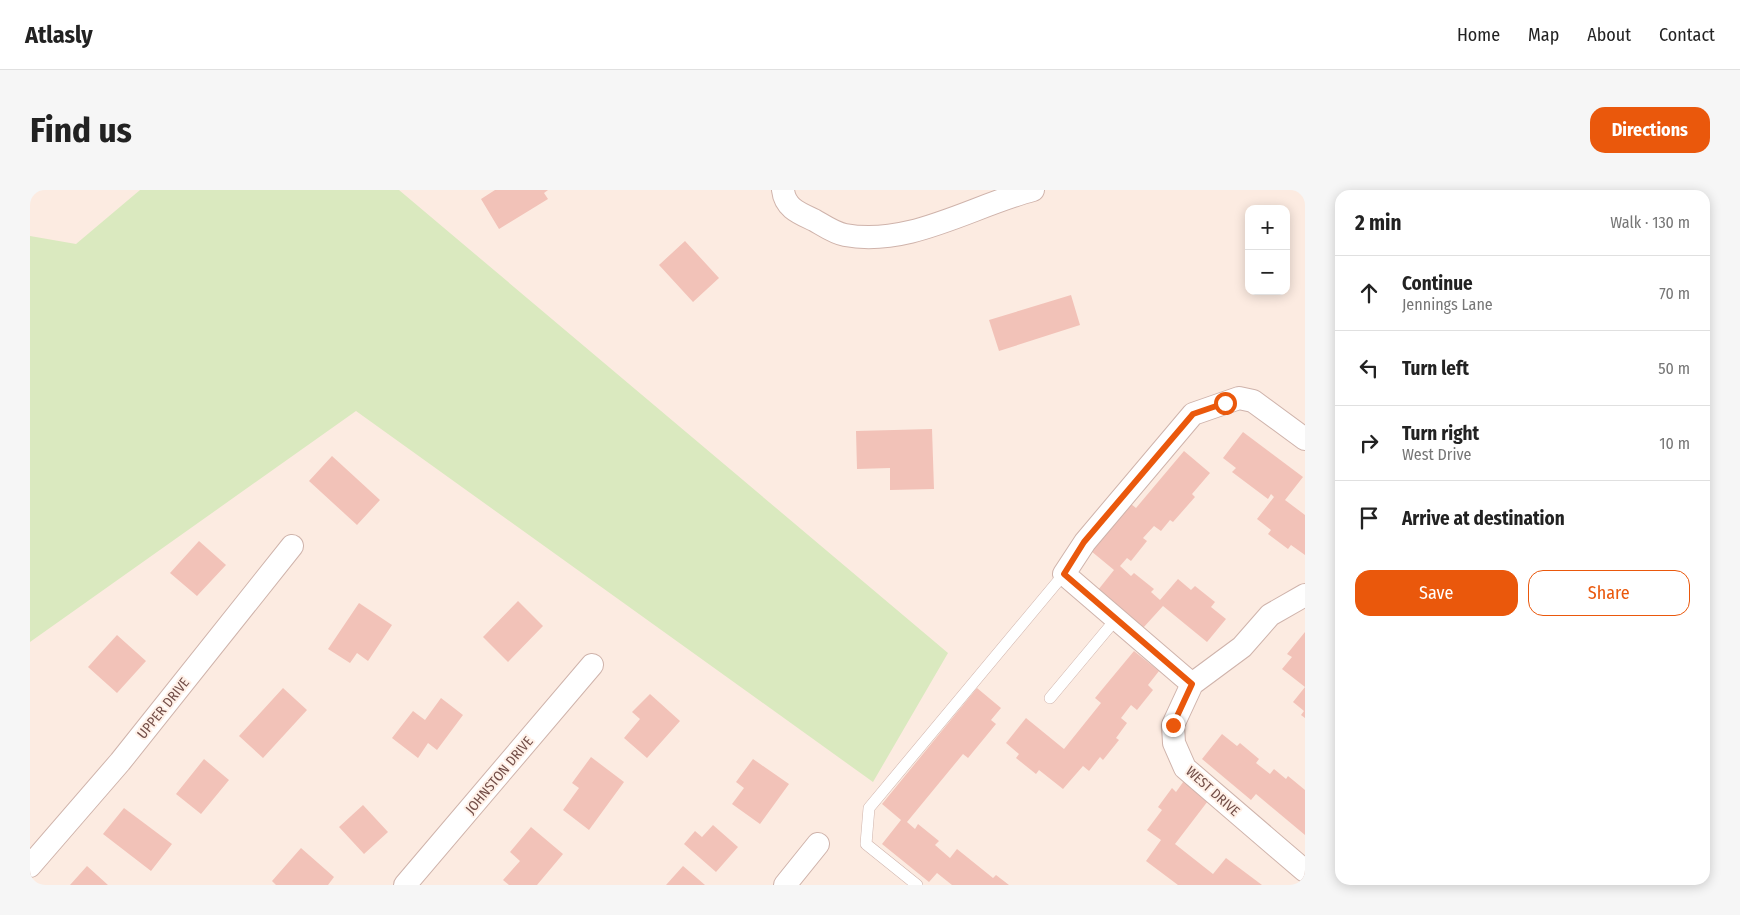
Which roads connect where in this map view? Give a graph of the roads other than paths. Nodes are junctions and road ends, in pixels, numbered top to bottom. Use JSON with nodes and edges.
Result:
{"nodes":[{"id":1,"x":783,"y":190,"type":"edge"},
{"id":2,"x":1033,"y":190,"type":"edge"},
{"id":3,"x":1305,"y":438,"type":"edge"},
{"id":4,"x":292,"y":546,"type":"dead end"},
{"id":5,"x":1064,"y":574,"type":"junction"},
{"id":6,"x":1305,"y":595,"type":"edge"},
{"id":7,"x":1116,"y":619,"type":"junction"},
{"id":8,"x":592,"y":665,"type":"dead end"},
{"id":9,"x":1192,"y":684,"type":"junction"},
{"id":10,"x":1050,"y":698,"type":"dead end"},
{"id":11,"x":818,"y":844,"type":"dead end"},
{"id":12,"x":30,"y":866,"type":"edge"},
{"id":13,"x":1305,"y":871,"type":"edge"},
{"id":14,"x":405,"y":885,"type":"edge"},
{"id":15,"x":785,"y":885,"type":"edge"},
{"id":16,"x":917,"y":885,"type":"edge"}],
"edges":[{"from":1,"to":2,"type":"street"},
{"from":3,"to":5,"type":"street"},
{"from":4,"to":12,"type":"street","name":"UPPER DRIVE"},
{"from":5,"to":7,"type":"street"},
{"from":5,"to":16,"type":"lane"},
{"from":6,"to":9,"type":"street","name":"WEST DRIVE"},
{"from":7,"to":9,"type":"street"},
{"from":7,"to":10,"type":"lane"},
{"from":8,"to":14,"type":"street","name":"JOHNSTON DRIVE"},
{"from":9,"to":13,"type":"street","name":"WEST DRIVE"},
{"from":11,"to":15,"type":"street"}]}
